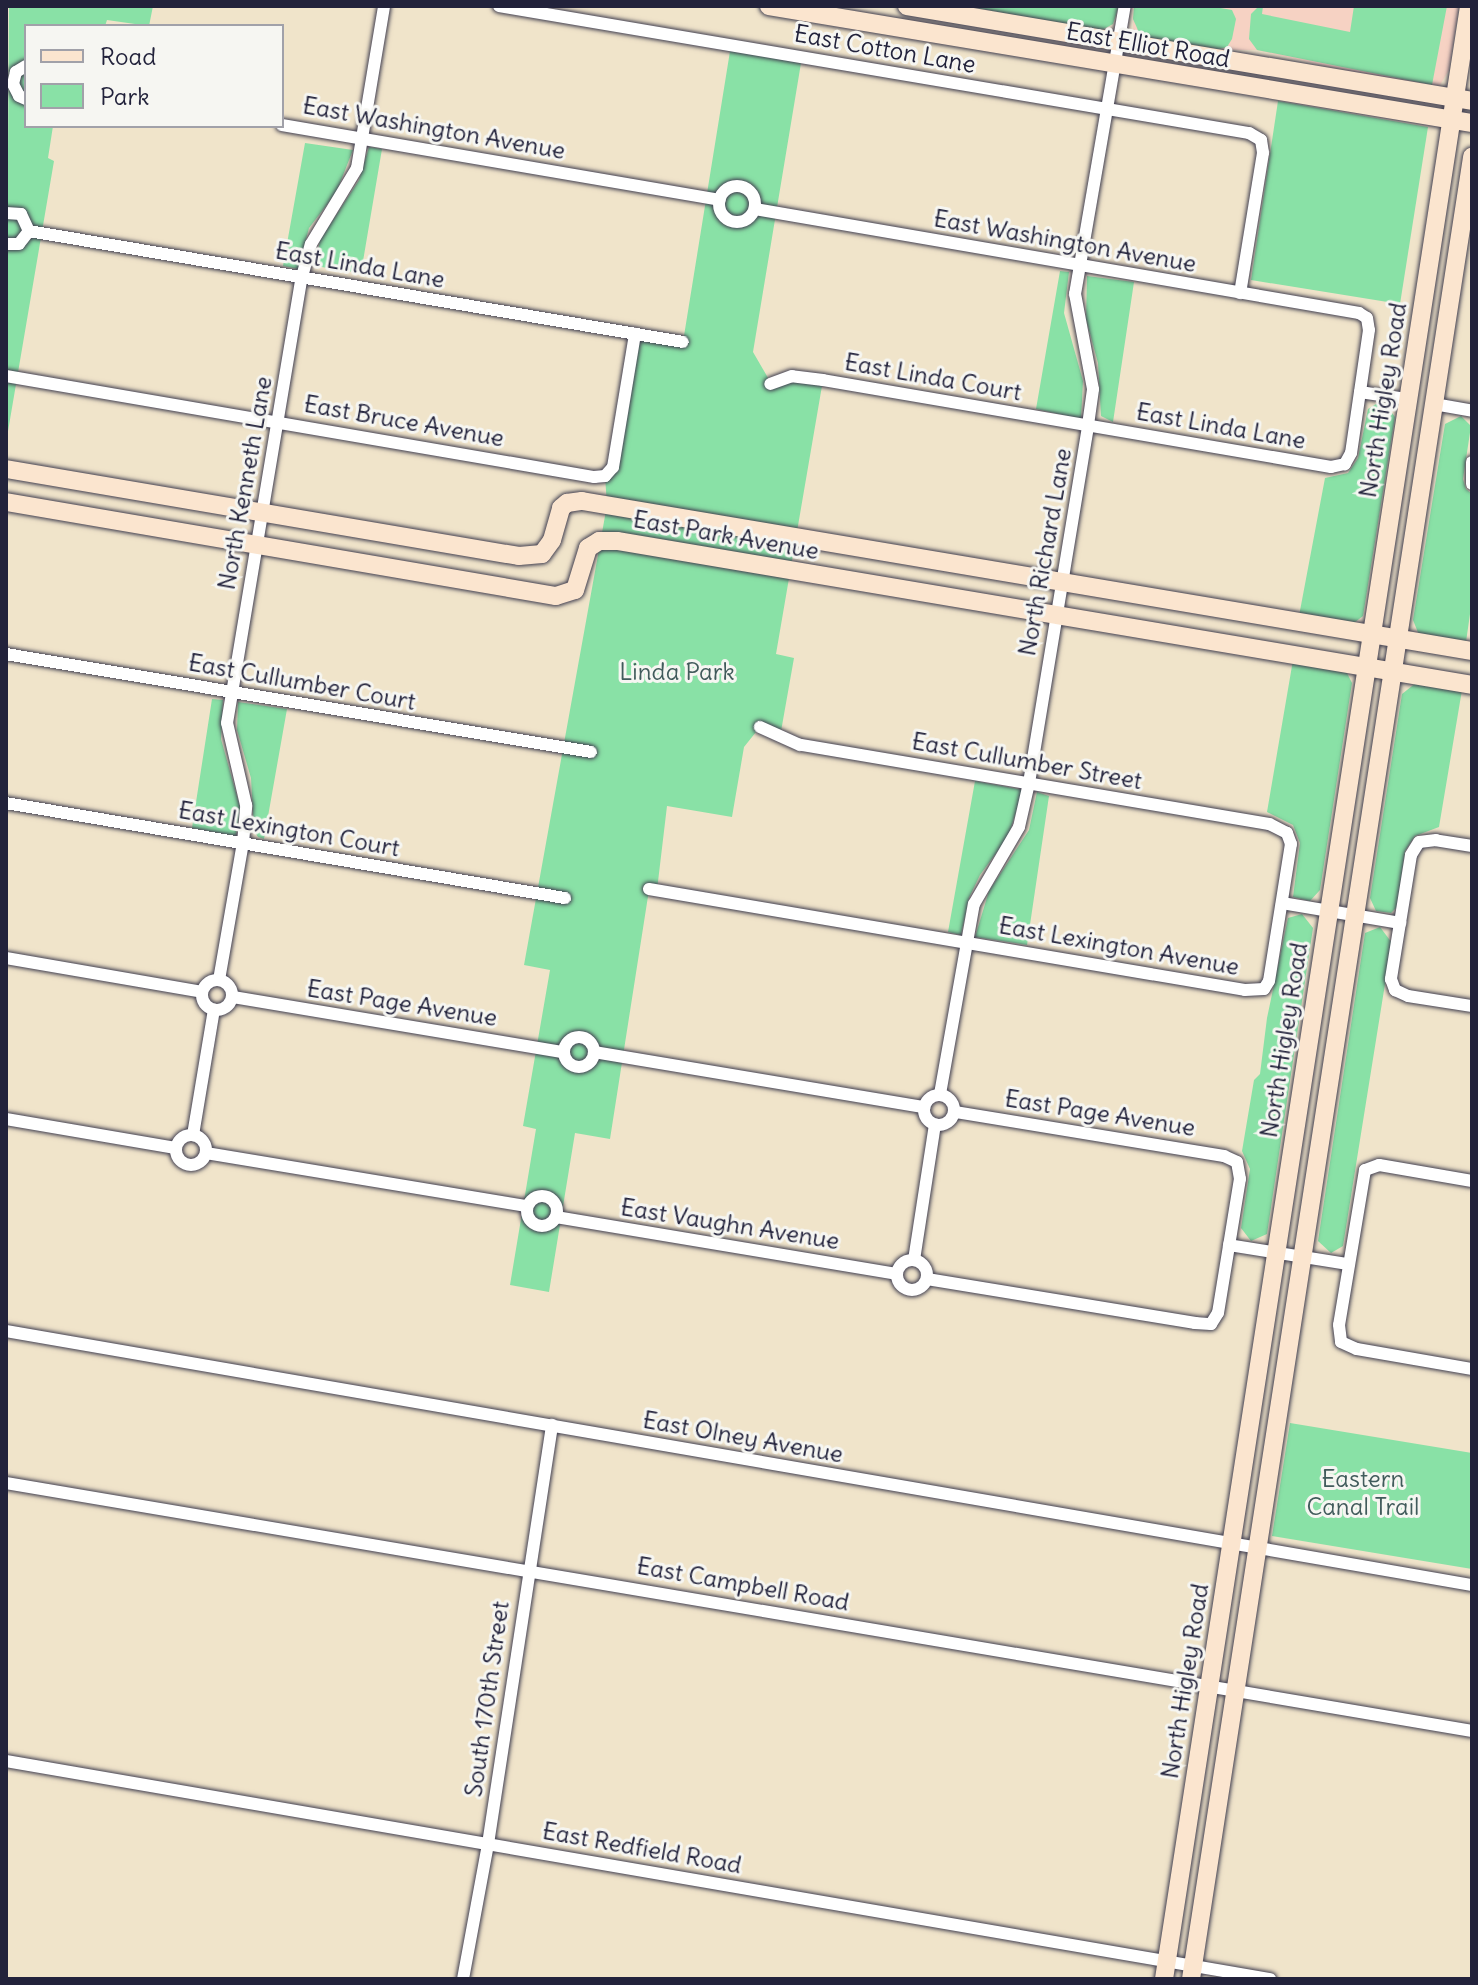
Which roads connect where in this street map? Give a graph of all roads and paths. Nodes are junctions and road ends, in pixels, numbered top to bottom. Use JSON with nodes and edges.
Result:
{"nodes":[{"id":1,"x":384,"y":6,"type":"edge"},
{"id":2,"x":499,"y":6,"type":"edge"},
{"id":3,"x":769,"y":6,"type":"edge"},
{"id":4,"x":907,"y":6,"type":"edge"},
{"id":5,"x":1125,"y":6,"type":"edge"},
{"id":6,"x":1469,"y":6,"type":"edge"},
{"id":7,"x":1118,"y":42,"type":"junction"},
{"id":8,"x":1115,"y":64,"type":"junction"},
{"id":9,"x":10,"y":78,"type":"edge"},
{"id":10,"x":24,"y":98,"type":"edge"},
{"id":11,"x":1457,"y":107,"type":"edge"},
{"id":12,"x":1106,"y":108,"type":"junction"},
{"id":13,"x":1472,"y":123,"type":"edge"},
{"id":14,"x":284,"y":125,"type":"edge"},
{"id":15,"x":362,"y":139,"type":"junction"},
{"id":16,"x":1472,"y":157,"type":"edge"},
{"id":17,"x":720,"y":200,"type":"junction"},
{"id":18,"x":755,"y":209,"type":"junction"},
{"id":19,"x":6,"y":213,"type":"edge"},
{"id":20,"x":29,"y":231,"type":"junction"},
{"id":21,"x":6,"y":244,"type":"edge"},
{"id":22,"x":1079,"y":265,"type":"junction"},
{"id":23,"x":302,"y":277,"type":"junction"},
{"id":24,"x":1240,"y":293,"type":"junction"},
{"id":25,"x":635,"y":334,"type":"junction"},
{"id":26,"x":683,"y":342,"type":"dead end"},
{"id":27,"x":6,"y":376,"type":"edge"},
{"id":28,"x":770,"y":384,"type":"dead end"},
{"id":29,"x":1360,"y":392,"type":"junction"},
{"id":30,"x":1407,"y":399,"type":"junction"},
{"id":31,"x":1434,"y":404,"type":"junction"},
{"id":32,"x":1472,"y":411,"type":"edge"},
{"id":33,"x":278,"y":422,"type":"junction"},
{"id":34,"x":1088,"y":425,"type":"junction"},
{"id":35,"x":1472,"y":462,"type":"edge"},
{"id":36,"x":6,"y":469,"type":"edge"},
{"id":37,"x":1472,"y":484,"type":"edge"},
{"id":38,"x":6,"y":502,"type":"edge"},
{"id":39,"x":263,"y":512,"type":"junction"},
{"id":40,"x":257,"y":545,"type":"junction"},
{"id":41,"x":1062,"y":583,"type":"junction"},
{"id":42,"x":1056,"y":615,"type":"junction"},
{"id":43,"x":1371,"y":634,"type":"junction"},
{"id":44,"x":1398,"y":638,"type":"junction"},
{"id":45,"x":1472,"y":651,"type":"edge"},
{"id":46,"x":6,"y":654,"type":"edge"},
{"id":47,"x":1366,"y":667,"type":"junction"},
{"id":48,"x":1392,"y":672,"type":"junction"},
{"id":49,"x":1472,"y":685,"type":"edge"},
{"id":50,"x":232,"y":692,"type":"junction"},
{"id":51,"x":760,"y":727,"type":"dead end"},
{"id":52,"x":591,"y":752,"type":"dead end"},
{"id":53,"x":1029,"y":783,"type":"junction"},
{"id":54,"x":6,"y":803,"type":"edge"},
{"id":55,"x":243,"y":843,"type":"junction"},
{"id":56,"x":1472,"y":846,"type":"edge"},
{"id":57,"x":649,"y":889,"type":"dead end"},
{"id":58,"x":565,"y":898,"type":"dead end"},
{"id":59,"x":1282,"y":903,"type":"junction"},
{"id":60,"x":1328,"y":911,"type":"junction"},
{"id":61,"x":1355,"y":915,"type":"junction"},
{"id":62,"x":1400,"y":923,"type":"junction"},
{"id":63,"x":967,"y":943,"type":"junction"},
{"id":64,"x":6,"y":958,"type":"edge"},
{"id":65,"x":219,"y":980,"type":"junction"},
{"id":66,"x":202,"y":992,"type":"junction"},
{"id":67,"x":233,"y":997,"type":"junction"},
{"id":68,"x":1472,"y":1006,"type":"edge"},
{"id":69,"x":214,"y":1010,"type":"junction"},
{"id":70,"x":563,"y":1052,"type":"junction"},
{"id":71,"x":594,"y":1052,"type":"junction"},
{"id":72,"x":940,"y":1094,"type":"junction"},
{"id":73,"x":924,"y":1107,"type":"junction"},
{"id":74,"x":955,"y":1112,"type":"junction"},
{"id":75,"x":6,"y":1119,"type":"edge"},
{"id":76,"x":935,"y":1125,"type":"junction"},
{"id":77,"x":193,"y":1135,"type":"junction"},
{"id":78,"x":176,"y":1148,"type":"junction"},
{"id":79,"x":206,"y":1153,"type":"junction"},
{"id":80,"x":1472,"y":1181,"type":"edge"},
{"id":81,"x":527,"y":1206,"type":"junction"},
{"id":82,"x":556,"y":1217,"type":"junction"},
{"id":83,"x":1229,"y":1245,"type":"junction"},
{"id":84,"x":1276,"y":1252,"type":"junction"},
{"id":85,"x":1303,"y":1257,"type":"junction"},
{"id":86,"x":914,"y":1260,"type":"junction"},
{"id":87,"x":1348,"y":1264,"type":"junction"},
{"id":88,"x":896,"y":1274,"type":"junction"},
{"id":89,"x":927,"y":1279,"type":"junction"},
{"id":90,"x":6,"y":1331,"type":"edge"},
{"id":91,"x":1472,"y":1369,"type":"edge"},
{"id":92,"x":552,"y":1425,"type":"junction"},
{"id":93,"x":6,"y":1483,"type":"edge"},
{"id":94,"x":1229,"y":1544,"type":"junction"},
{"id":95,"x":1258,"y":1548,"type":"junction"},
{"id":96,"x":528,"y":1570,"type":"junction"},
{"id":97,"x":1472,"y":1585,"type":"edge"},
{"id":98,"x":1208,"y":1687,"type":"junction"},
{"id":99,"x":1235,"y":1691,"type":"junction"},
{"id":100,"x":1472,"y":1731,"type":"edge"},
{"id":101,"x":6,"y":1761,"type":"edge"},
{"id":102,"x":488,"y":1844,"type":"junction"},
{"id":103,"x":1165,"y":1971,"type":"edge"},
{"id":104,"x":1192,"y":1972,"type":"edge"},
{"id":105,"x":463,"y":1979,"type":"edge"},
{"id":106,"x":1270,"y":1979,"type":"edge"}],
"edges":[{"from":1,"to":15,"type":"street","name":"North Kenneth Lane"},
{"from":2,"to":12,"type":"street","name":"East Cotton Lane"},
{"from":3,"to":8,"type":"main road","name":"East Elliot Road"},
{"from":4,"to":7,"type":"main road","name":"East Elliot Road"},
{"from":5,"to":7,"type":"street","name":"North Richard Lane"},
{"from":6,"to":11,"type":"main road","name":"North Higley Road"},
{"from":7,"to":8,"type":"street","name":"North Richard Lane"},
{"from":7,"to":11,"type":"main road","name":"East Elliot Road"},
{"from":8,"to":11,"type":"main road","name":"East Elliot Road"},
{"from":8,"to":12,"type":"street","name":"North Richard Lane"},
{"from":9,"to":10,"type":"street"},
{"from":11,"to":13,"type":"main road","name":"East Elliot Road"},
{"from":11,"to":30,"type":"main road","name":"North Higley Road"},
{"from":12,"to":22,"type":"street","name":"North Richard Lane"},
{"from":12,"to":24,"type":"street","name":"East Cotton Lane"},
{"from":14,"to":15,"type":"street","name":"East Washington Avenue"},
{"from":15,"to":17,"type":"street","name":"East Washington Avenue"},
{"from":15,"to":23,"type":"street","name":"North Kenneth Lane"},
{"from":16,"to":31,"type":"main road","name":"North Higley Road"},
{"from":17,"to":18,"type":"street","name":"East Washington Avenue"},
{"from":17,"to":18,"type":"street","name":"East Washington Avenue"},
{"from":18,"to":22,"type":"street","name":"East Washington Avenue"},
{"from":19,"to":20,"type":"street","name":"East Linda Lane"},
{"from":20,"to":21,"type":"street"},
{"from":20,"to":23,"type":"street","name":"East Linda Lane"},
{"from":22,"to":24,"type":"street","name":"East Washington Avenue"},
{"from":22,"to":34,"type":"street","name":"North Richard Lane"},
{"from":23,"to":25,"type":"street","name":"East Linda Lane"},
{"from":23,"to":33,"type":"street","name":"North Kenneth Lane"},
{"from":24,"to":29,"type":"street","name":"East Washington Avenue"},
{"from":25,"to":26,"type":"street","name":"East Linda Lane"},
{"from":25,"to":33,"type":"street","name":"East Bruce Avenue"},
{"from":27,"to":33,"type":"street","name":"East Bruce Avenue"},
{"from":28,"to":34,"type":"street","name":"East Linda Court"},
{"from":29,"to":30,"type":"street"},
{"from":29,"to":34,"type":"street","name":"East Linda Lane"},
{"from":30,"to":43,"type":"main road","name":"North Higley Road"},
{"from":31,"to":32,"type":"street"},
{"from":31,"to":44,"type":"main road","name":"North Higley Road"},
{"from":33,"to":39,"type":"street","name":"North Kenneth Lane"},
{"from":34,"to":41,"type":"street","name":"North Richard Lane"},
{"from":35,"to":37,"type":"street"},
{"from":36,"to":39,"type":"main road","name":"East Park Avenue"},
{"from":38,"to":40,"type":"main road","name":"East Park Avenue"},
{"from":39,"to":40,"type":"street","name":"North Kenneth Lane"},
{"from":39,"to":41,"type":"main road","name":"East Park Avenue"},
{"from":40,"to":42,"type":"main road","name":"East Park Avenue"},
{"from":40,"to":50,"type":"street","name":"North Kenneth Lane"},
{"from":41,"to":42,"type":"street","name":"North Richard Lane"},
{"from":41,"to":43,"type":"main road","name":"East Park Avenue"},
{"from":42,"to":47,"type":"main road","name":"East Park Avenue"},
{"from":42,"to":53,"type":"street","name":"North Richard Lane"},
{"from":43,"to":44,"type":"main road","name":"East Park Avenue"},
{"from":43,"to":47,"type":"main road","name":"North Higley Road"},
{"from":44,"to":45,"type":"main road","name":"East Park Avenue"},
{"from":44,"to":48,"type":"main road","name":"North Higley Road"},
{"from":46,"to":50,"type":"street","name":"East Cullumber Court"},
{"from":47,"to":48,"type":"main road","name":"East Park Avenue"},
{"from":47,"to":60,"type":"main road","name":"North Higley Road"},
{"from":48,"to":49,"type":"main road","name":"East Park Avenue"},
{"from":48,"to":61,"type":"main road","name":"North Higley Road"},
{"from":50,"to":52,"type":"street","name":"East Cullumber Court"},
{"from":50,"to":55,"type":"street","name":"North Kenneth Lane"},
{"from":51,"to":53,"type":"street","name":"East Cullumber Street"},
{"from":53,"to":59,"type":"street","name":"East Cullumber Street"},
{"from":53,"to":63,"type":"street","name":"North Richard Lane"},
{"from":54,"to":55,"type":"street","name":"East Lexington Court"},
{"from":55,"to":58,"type":"street","name":"East Lexington Court"},
{"from":55,"to":65,"type":"street","name":"North Kenneth Lane"},
{"from":56,"to":62,"type":"street"},
{"from":57,"to":63,"type":"street"},
{"from":59,"to":60,"type":"street"},
{"from":59,"to":63,"type":"street","name":"East Lexington Avenue"},
{"from":60,"to":61,"type":"street"},
{"from":60,"to":84,"type":"main road","name":"North Higley Road"},
{"from":61,"to":62,"type":"street"},
{"from":61,"to":85,"type":"main road","name":"North Higley Road"},
{"from":62,"to":68,"type":"street"},
{"from":63,"to":72,"type":"street","name":"North Richard Lane"},
{"from":64,"to":66,"type":"street"},
{"from":65,"to":66,"type":"street"},
{"from":65,"to":67,"type":"street"},
{"from":66,"to":69,"type":"street"},
{"from":67,"to":69,"type":"street"},
{"from":67,"to":70,"type":"street","name":"East Page Avenue"},
{"from":69,"to":77,"type":"street"},
{"from":70,"to":71,"type":"street"},
{"from":70,"to":71,"type":"street"},
{"from":71,"to":73,"type":"street"},
{"from":72,"to":73,"type":"street"},
{"from":72,"to":74,"type":"street"},
{"from":73,"to":76,"type":"street"},
{"from":74,"to":76,"type":"street"},
{"from":74,"to":83,"type":"street","name":"East Page Avenue"},
{"from":75,"to":78,"type":"street"},
{"from":76,"to":86,"type":"street"},
{"from":77,"to":78,"type":"street"},
{"from":77,"to":79,"type":"street"},
{"from":78,"to":79,"type":"street"},
{"from":79,"to":81,"type":"street"},
{"from":80,"to":87,"type":"street"},
{"from":81,"to":82,"type":"street"},
{"from":81,"to":82,"type":"street"},
{"from":82,"to":88,"type":"street","name":"East Vaughn Avenue"},
{"from":83,"to":84,"type":"street"},
{"from":83,"to":89,"type":"street"},
{"from":84,"to":85,"type":"street"},
{"from":84,"to":94,"type":"main road","name":"North Higley Road"},
{"from":85,"to":87,"type":"street"},
{"from":85,"to":95,"type":"main road","name":"North Higley Road"},
{"from":86,"to":88,"type":"street"},
{"from":86,"to":89,"type":"street"},
{"from":87,"to":91,"type":"street"},
{"from":88,"to":89,"type":"street"},
{"from":90,"to":92,"type":"street","name":"East Olney Avenue"},
{"from":92,"to":94,"type":"street","name":"East Olney Avenue"},
{"from":92,"to":96,"type":"street","name":"South 170th Street"},
{"from":93,"to":96,"type":"street","name":"East Campbell Road"},
{"from":94,"to":95,"type":"street","name":"East Olney Avenue"},
{"from":94,"to":98,"type":"main road","name":"North Higley Road"},
{"from":95,"to":97,"type":"street","name":"East Olney Avenue"},
{"from":95,"to":99,"type":"main road","name":"North Higley Road"},
{"from":96,"to":98,"type":"street","name":"East Campbell Road"},
{"from":96,"to":102,"type":"street","name":"South 170th Street"},
{"from":98,"to":99,"type":"street","name":"East Campbell Road"},
{"from":98,"to":103,"type":"main road","name":"North Higley Road"},
{"from":99,"to":100,"type":"street","name":"East Campbell Road"},
{"from":99,"to":104,"type":"main road","name":"North Higley Road"},
{"from":101,"to":102,"type":"street","name":"East Redfield Road"},
{"from":102,"to":103,"type":"street","name":"East Redfield Road"},
{"from":102,"to":105,"type":"street","name":"South 170th Street"},
{"from":103,"to":104,"type":"street","name":"East Redfield Road"},
{"from":104,"to":106,"type":"street","name":"East Redfield Road"}]}
